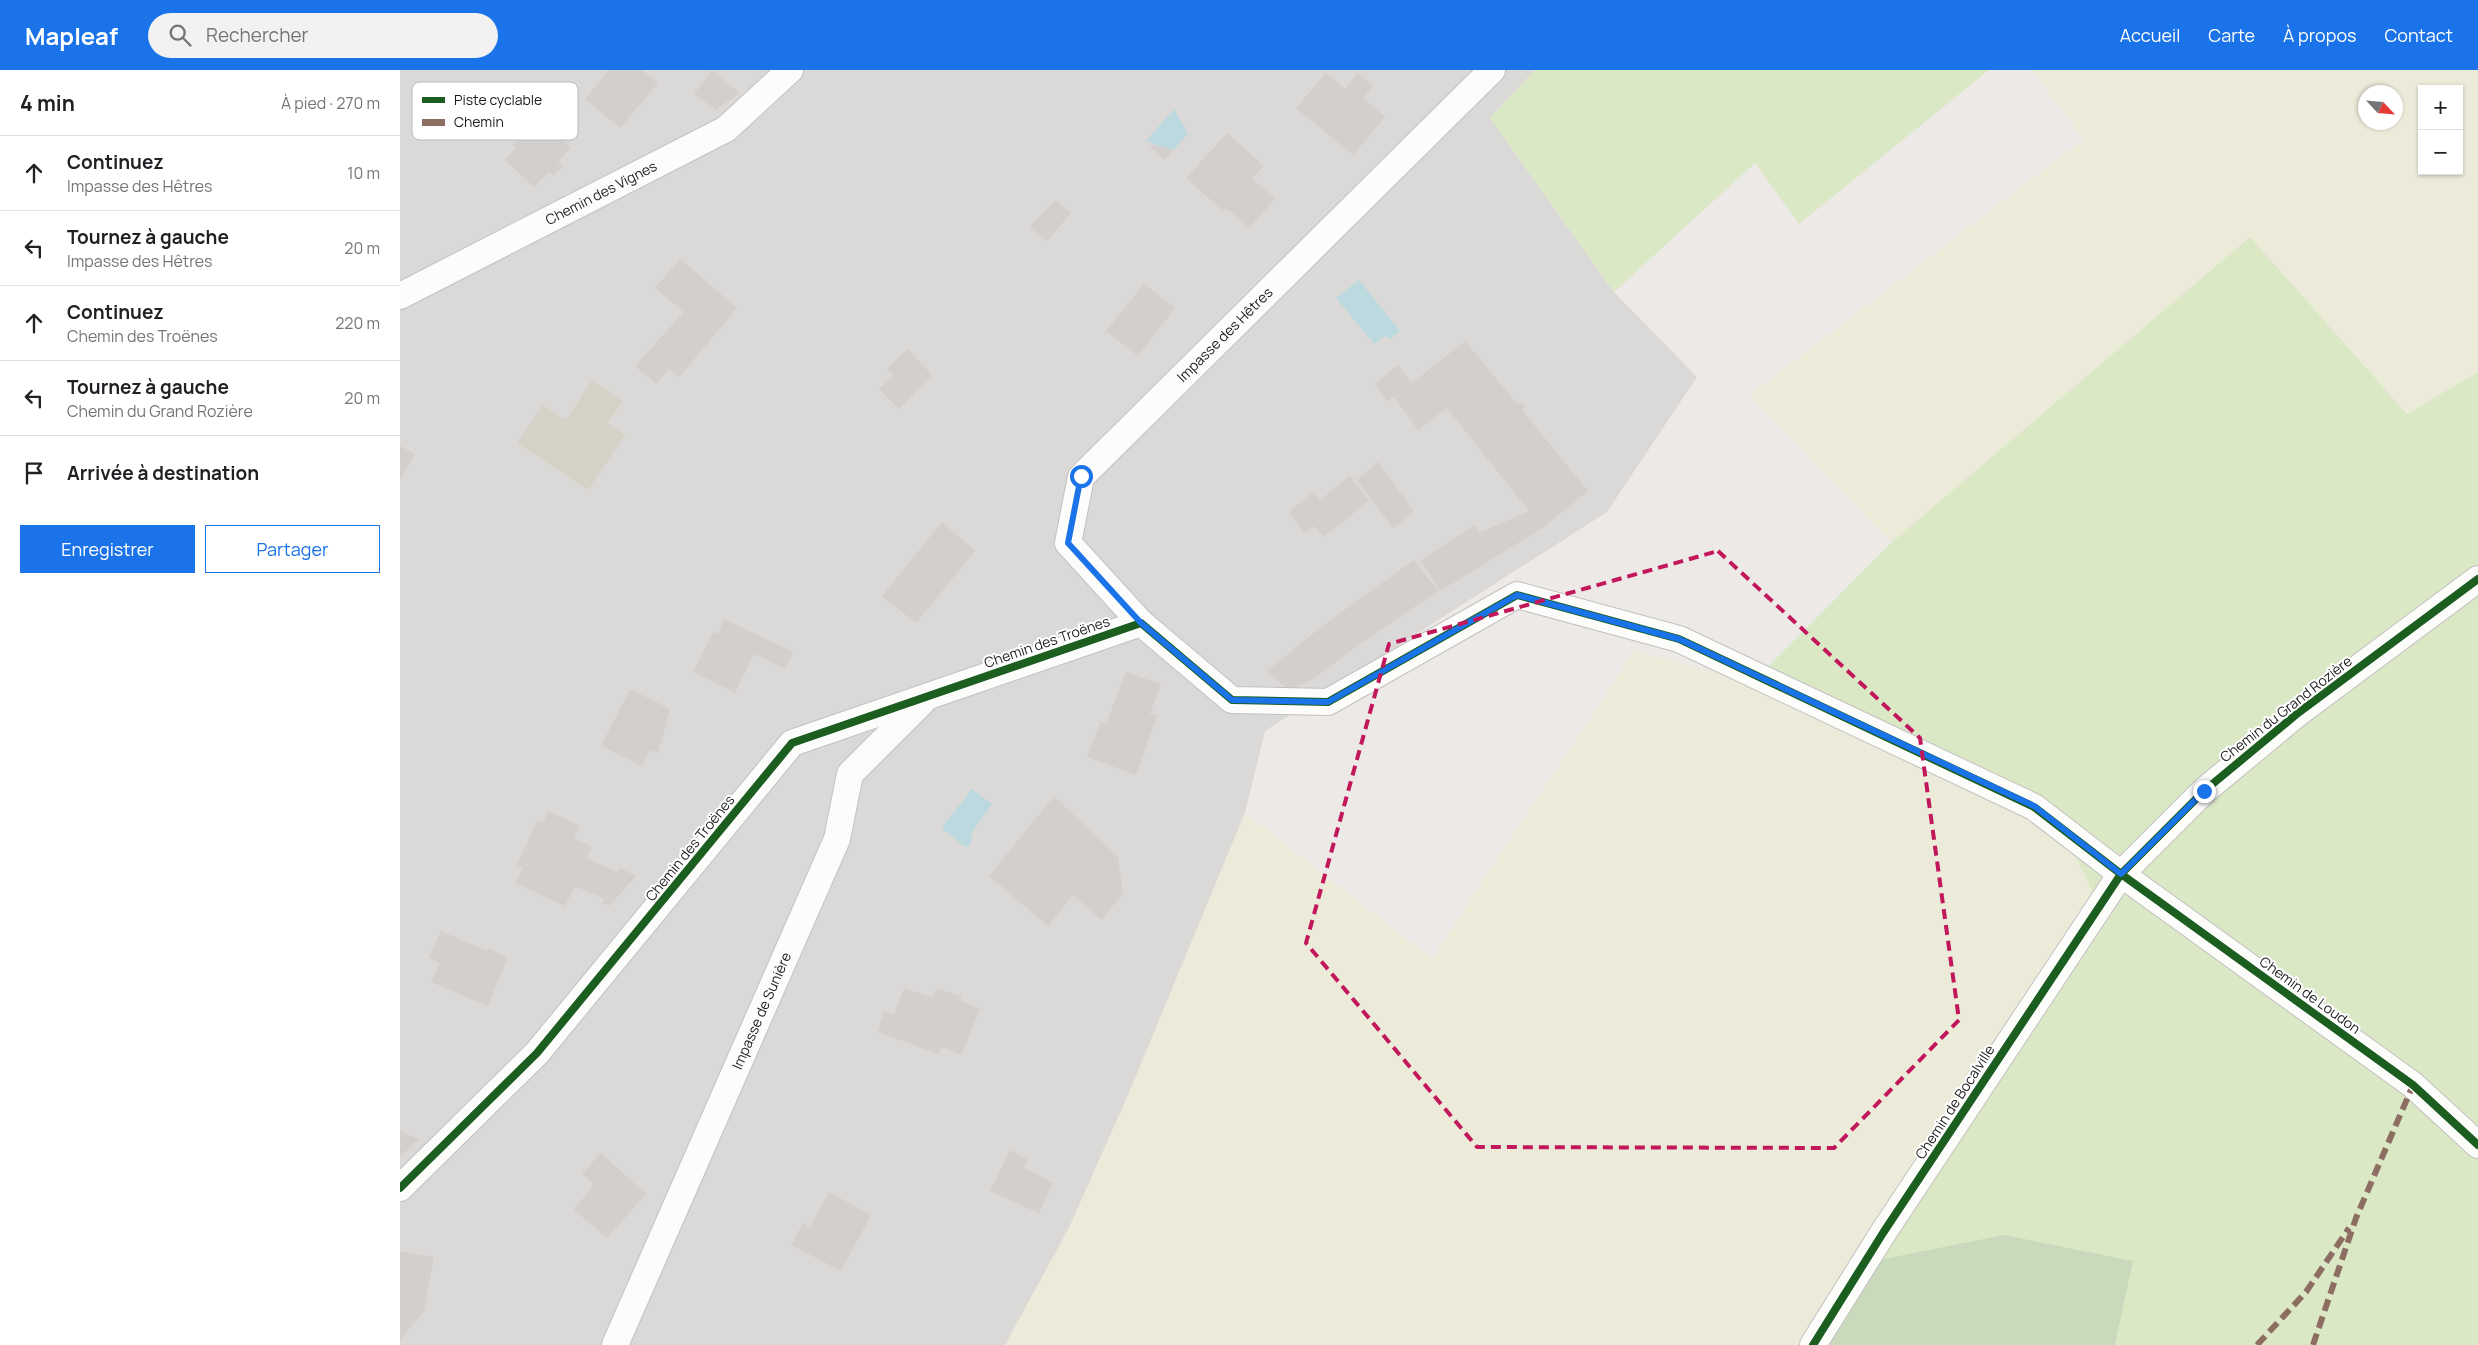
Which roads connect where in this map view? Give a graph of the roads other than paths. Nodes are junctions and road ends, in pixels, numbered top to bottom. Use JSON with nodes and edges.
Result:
{"nodes":[{"id":1,"x":790,"y":70,"type":"edge"},
{"id":2,"x":1492,"y":70,"type":"edge"},
{"id":3,"x":400,"y":296,"type":"edge"},
{"id":4,"x":2478,"y":579,"type":"edge"},
{"id":5,"x":1141,"y":623,"type":"junction"},
{"id":6,"x":928,"y":696,"type":"junction"},
{"id":7,"x":2121,"y":874,"type":"junction"},
{"id":8,"x":2478,"y":1145,"type":"edge"},
{"id":9,"x":400,"y":1188,"type":"edge"},
{"id":10,"x":616,"y":1345,"type":"edge"},
{"id":11,"x":1813,"y":1345,"type":"edge"}],
"edges":[{"from":1,"to":3,"type":"street","name":"Chemin des Vignes"},
{"from":2,"to":5,"type":"street","name":"Impasse des Hêtres"},
{"from":4,"to":7,"type":"street","name":"Chemin du Grand Rozière"},
{"from":5,"to":6,"type":"street","name":"Chemin des Troënes"},
{"from":5,"to":7,"type":"street"},
{"from":6,"to":9,"type":"street","name":"Chemin des Troënes"},
{"from":6,"to":10,"type":"street","name":"Impasse de Sunière"},
{"from":7,"to":8,"type":"street","name":"Chemin de Loudon"},
{"from":7,"to":11,"type":"street","name":"Chemin de Bocalville"}]}
